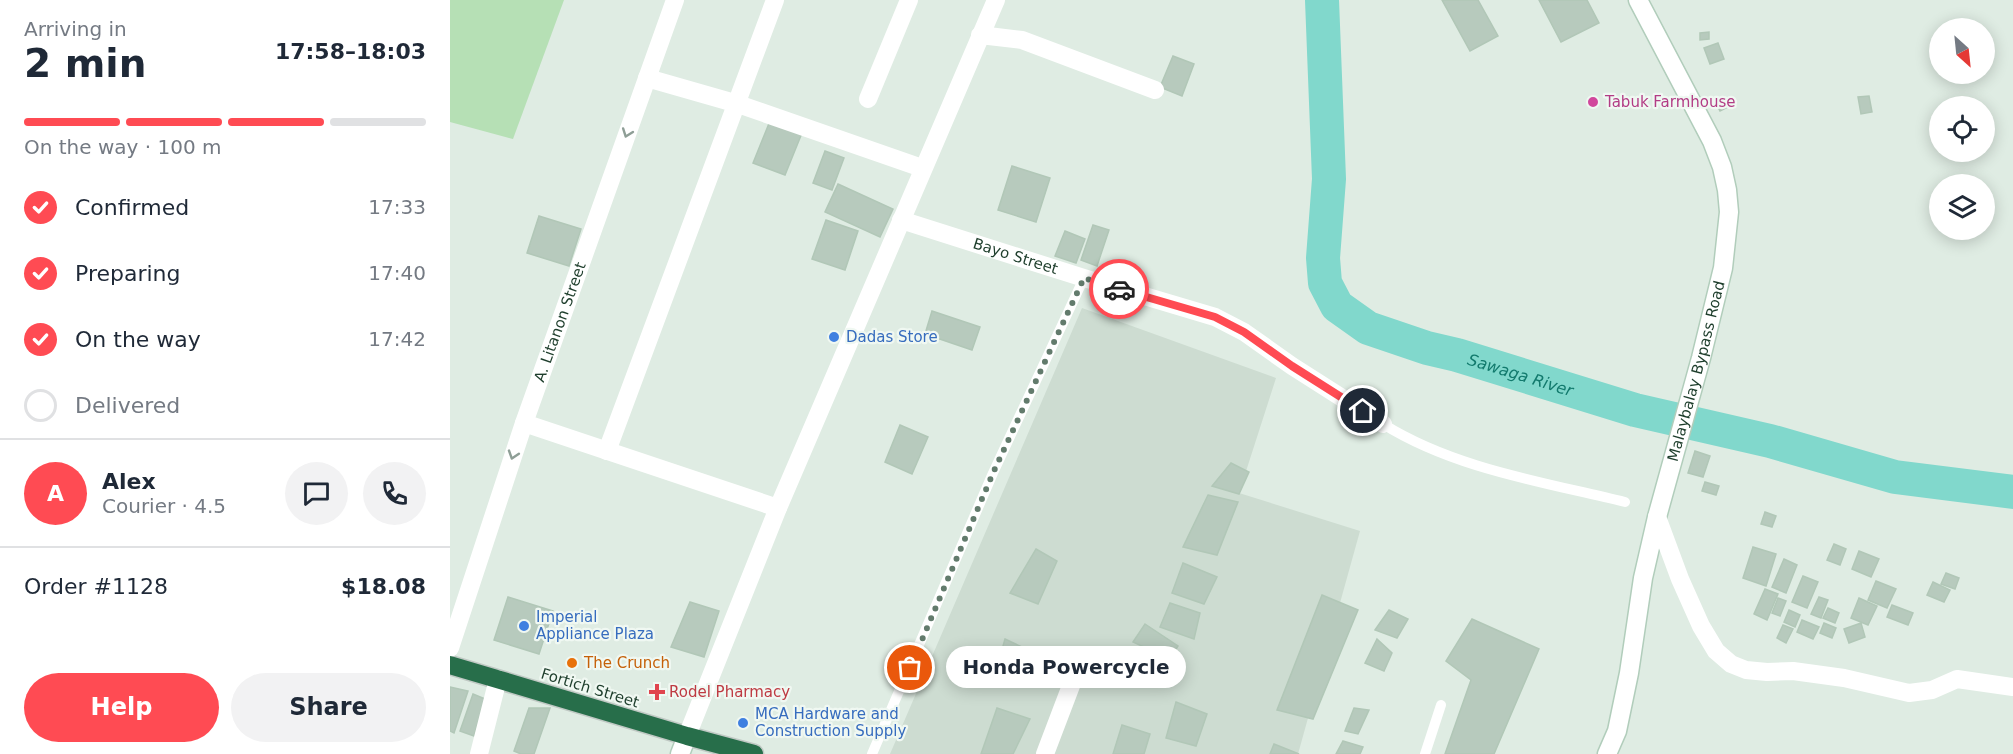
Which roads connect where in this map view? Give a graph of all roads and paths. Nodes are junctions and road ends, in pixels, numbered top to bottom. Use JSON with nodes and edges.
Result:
{"nodes":[{"id":1,"x":675,"y":0,"type":"edge"},
{"id":2,"x":775,"y":0,"type":"edge"},
{"id":3,"x":909,"y":0,"type":"edge"},
{"id":4,"x":996,"y":0,"type":"edge"},
{"id":5,"x":1638,"y":0,"type":"edge"},
{"id":6,"x":980,"y":35,"type":"junction"},
{"id":7,"x":647,"y":78,"type":"junction"},
{"id":8,"x":1155,"y":90,"type":"dead end"},
{"id":9,"x":868,"y":99,"type":"dead end"},
{"id":10,"x":738,"y":104,"type":"junction"},
{"id":11,"x":922,"y":168,"type":"junction"},
{"id":12,"x":901,"y":220,"type":"junction"},
{"id":13,"x":1084,"y":278,"type":"junction"},
{"id":14,"x":524,"y":423,"type":"junction"},
{"id":15,"x":1383,"y":424,"type":"joint"},
{"id":16,"x":607,"y":451,"type":"junction"},
{"id":17,"x":1625,"y":502,"type":"dead end"},
{"id":18,"x":778,"y":508,"type":"junction"},
{"id":19,"x":1657,"y":518,"type":"junction"},
{"id":20,"x":450,"y":648,"type":"edge"},
{"id":21,"x":450,"y":665,"type":"edge"},
{"id":22,"x":498,"y":679,"type":"junction"},
{"id":23,"x":1072,"y":683,"type":"dead end"},
{"id":24,"x":2013,"y":687,"type":"edge"},
{"id":25,"x":1441,"y":705,"type":"dead end"},
{"id":26,"x":687,"y":736,"type":"junction"},
{"id":27,"x":479,"y":754,"type":"edge"},
{"id":28,"x":680,"y":754,"type":"edge"},
{"id":29,"x":754,"y":754,"type":"edge"},
{"id":30,"x":872,"y":754,"type":"edge"},
{"id":31,"x":1045,"y":754,"type":"edge"},
{"id":32,"x":1425,"y":754,"type":"edge"},
{"id":33,"x":1607,"y":754,"type":"edge"}],
"edges":[{"from":1,"to":7,"type":"street","name":"A. Litanon Street"},
{"from":2,"to":10,"type":"street"},
{"from":3,"to":9,"type":"street"},
{"from":4,"to":6,"type":"street"},
{"from":5,"to":19,"type":"street","name":"Malaybalay Bypass Road"},
{"from":6,"to":8,"type":"street"},
{"from":6,"to":11,"type":"street"},
{"from":7,"to":10,"type":"street"},
{"from":7,"to":14,"type":"street","name":"A. Litanon Street","one_way":true},
{"from":10,"to":11,"type":"street"},
{"from":10,"to":16,"type":"street"},
{"from":11,"to":12,"type":"street"},
{"from":12,"to":13,"type":"street","name":"Bayo Street"},
{"from":12,"to":18,"type":"street"},
{"from":13,"to":15,"type":"street","name":"Bayo Street"},
{"from":13,"to":30,"type":"lane"},
{"from":14,"to":16,"type":"street"},
{"from":14,"to":20,"type":"street","name":"A. Litanon Street","one_way":true},
{"from":15,"to":17,"type":"lane"},
{"from":16,"to":18,"type":"street"},
{"from":18,"to":26,"type":"street"},
{"from":19,"to":24,"type":"street"},
{"from":19,"to":33,"type":"street","name":"Malaybalay Bypass Road"},
{"from":21,"to":22,"type":"highway","name":"Fortich Street"},
{"from":22,"to":26,"type":"highway","name":"Fortich Street"},
{"from":22,"to":27,"type":"street"},
{"from":23,"to":31,"type":"street"},
{"from":25,"to":32,"type":"lane"},
{"from":26,"to":28,"type":"street"},
{"from":26,"to":29,"type":"highway","name":"Fortich Street"}]}
